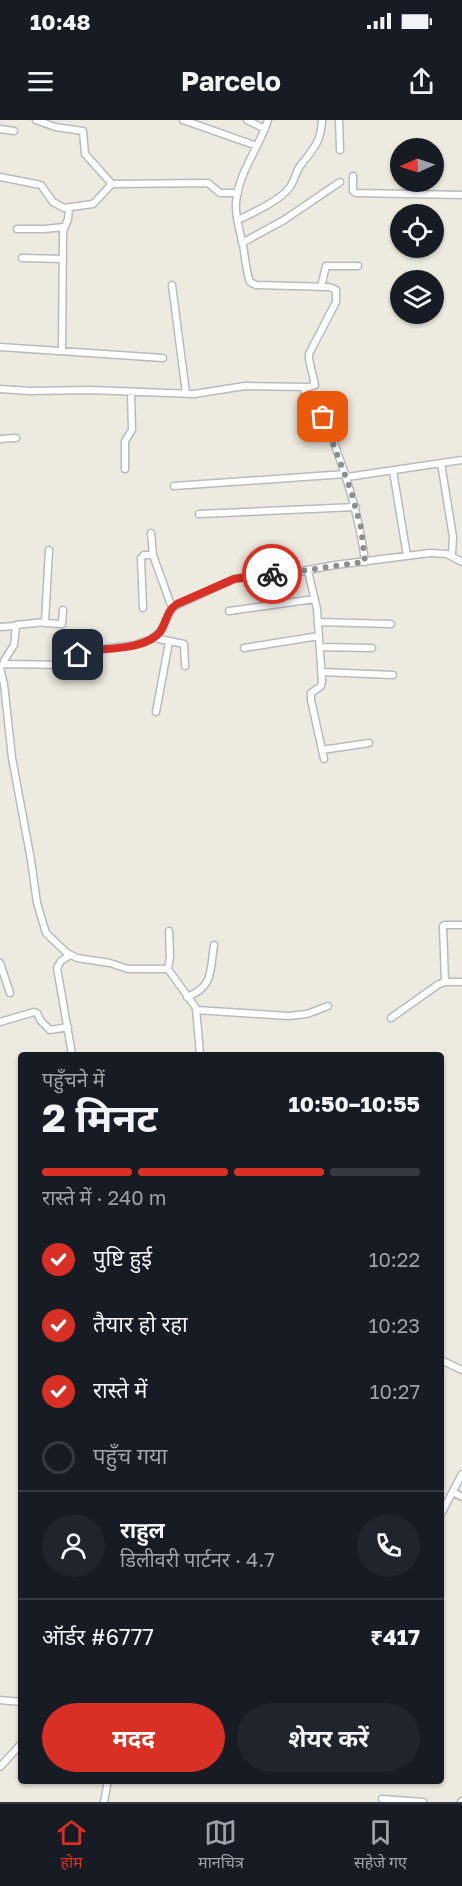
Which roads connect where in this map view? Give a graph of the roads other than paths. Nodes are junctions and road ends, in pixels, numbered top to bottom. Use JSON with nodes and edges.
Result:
{"nodes":[{"id":1,"x":36,"y":120,"type":"edge"},
{"id":2,"x":183,"y":120,"type":"edge"},
{"id":3,"x":247,"y":120,"type":"edge"},
{"id":4,"x":268,"y":120,"type":"edge"},
{"id":5,"x":322,"y":120,"type":"edge"},
{"id":6,"x":339,"y":120,"type":"edge"},
{"id":7,"x":0,"y":129,"type":"edge"},
{"id":8,"x":265,"y":129,"type":"junction"},
{"id":9,"x":14,"y":131,"type":"dead end"},
{"id":10,"x":257,"y":146,"type":"junction"},
{"id":11,"x":340,"y":150,"type":"dead end"},
{"id":12,"x":353,"y":176,"type":"dead end"},
{"id":13,"x":0,"y":177,"type":"edge"},
{"id":14,"x":340,"y":182,"type":"dead end"},
{"id":15,"x":112,"y":184,"type":"junction"},
{"id":16,"x":238,"y":193,"type":"junction"},
{"id":17,"x":462,"y":195,"type":"edge"},
{"id":18,"x":69,"y":208,"type":"junction"},
{"id":19,"x":238,"y":220,"type":"junction"},
{"id":20,"x":64,"y":227,"type":"junction"},
{"id":21,"x":17,"y":229,"type":"dead end"},
{"id":22,"x":242,"y":243,"type":"junction"},
{"id":23,"x":22,"y":258,"type":"dead end"},
{"id":24,"x":63,"y":259,"type":"junction"},
{"id":25,"x":358,"y":266,"type":"dead end"},
{"id":26,"x":172,"y":285,"type":"dead end"},
{"id":27,"x":321,"y":287,"type":"junction"},
{"id":28,"x":0,"y":347,"type":"edge"},
{"id":29,"x":62,"y":351,"type":"junction"},
{"id":30,"x":163,"y":358,"type":"dead end"},
{"id":31,"x":304,"y":387,"type":"junction"},
{"id":32,"x":0,"y":389,"type":"edge"},
{"id":33,"x":131,"y":392,"type":"junction"},
{"id":34,"x":186,"y":393,"type":"junction"},
{"id":35,"x":0,"y":438,"type":"edge"},
{"id":36,"x":16,"y":438,"type":"dead end"},
{"id":37,"x":462,"y":460,"type":"edge"},
{"id":38,"x":441,"y":463,"type":"junction"},
{"id":39,"x":125,"y":469,"type":"dead end"},
{"id":40,"x":393,"y":471,"type":"junction"},
{"id":41,"x":346,"y":476,"type":"junction"},
{"id":42,"x":174,"y":486,"type":"dead end"},
{"id":43,"x":356,"y":507,"type":"junction"},
{"id":44,"x":200,"y":514,"type":"dead end"},
{"id":45,"x":151,"y":533,"type":"dead end"},
{"id":46,"x":48,"y":550,"type":"dead end"},
{"id":47,"x":153,"y":555,"type":"junction"},
{"id":48,"x":452,"y":555,"type":"junction"},
{"id":49,"x":407,"y":556,"type":"junction"},
{"id":50,"x":365,"y":562,"type":"junction"},
{"id":51,"x":462,"y":562,"type":"edge"},
{"id":52,"x":308,"y":571,"type":"junction"},
{"id":53,"x":315,"y":599,"type":"junction"},
{"id":54,"x":143,"y":608,"type":"dead end"},
{"id":55,"x":171,"y":608,"type":"junction"},
{"id":56,"x":63,"y":610,"type":"dead end"},
{"id":57,"x":229,"y":611,"type":"dead end"},
{"id":58,"x":45,"y":622,"type":"junction"},
{"id":59,"x":318,"y":622,"type":"junction"},
{"id":60,"x":391,"y":624,"type":"dead end"},
{"id":61,"x":15,"y":626,"type":"junction"},
{"id":62,"x":0,"y":627,"type":"edge"},
{"id":63,"x":320,"y":636,"type":"junction"},
{"id":64,"x":154,"y":638,"type":"junction"},
{"id":65,"x":169,"y":642,"type":"junction"},
{"id":66,"x":320,"y":647,"type":"junction"},
{"id":67,"x":244,"y":648,"type":"dead end"},
{"id":68,"x":372,"y":648,"type":"dead end"},
{"id":69,"x":1,"y":666,"type":"edge"},
{"id":70,"x":185,"y":666,"type":"dead end"},
{"id":71,"x":321,"y":672,"type":"junction"},
{"id":72,"x":393,"y":675,"type":"dead end"},
{"id":73,"x":156,"y":712,"type":"dead end"},
{"id":74,"x":369,"y":743,"type":"dead end"},
{"id":75,"x":322,"y":750,"type":"junction"},
{"id":76,"x":324,"y":759,"type":"dead end"},
{"id":77,"x":462,"y":925,"type":"edge"},
{"id":78,"x":169,"y":931,"type":"dead end"},
{"id":79,"x":214,"y":945,"type":"dead end"},
{"id":80,"x":70,"y":954,"type":"junction"},
{"id":81,"x":0,"y":963,"type":"edge"},
{"id":82,"x":168,"y":969,"type":"junction"},
{"id":83,"x":445,"y":982,"type":"junction"},
{"id":84,"x":462,"y":982,"type":"edge"},
{"id":85,"x":10,"y":993,"type":"dead end"},
{"id":86,"x":187,"y":997,"type":"junction"},
{"id":87,"x":328,"y":1006,"type":"dead end"},
{"id":88,"x":196,"y":1010,"type":"junction"},
{"id":89,"x":391,"y":1018,"type":"dead end"},
{"id":90,"x":0,"y":1022,"type":"edge"},
{"id":91,"x":68,"y":1027,"type":"junction"},
{"id":92,"x":72,"y":1052,"type":"edge"},
{"id":93,"x":200,"y":1052,"type":"edge"},
{"id":94,"x":444,"y":1361,"type":"edge"},
{"id":95,"x":462,"y":1370,"type":"edge"},
{"id":96,"x":462,"y":1474,"type":"edge"},
{"id":97,"x":453,"y":1492,"type":"junction"},
{"id":98,"x":462,"y":1497,"type":"edge"},
{"id":99,"x":444,"y":1508,"type":"edge"},
{"id":100,"x":0,"y":1700,"type":"edge"},
{"id":101,"x":18,"y":1702,"type":"edge"},
{"id":102,"x":18,"y":1747,"type":"edge"},
{"id":103,"x":0,"y":1767,"type":"edge"},
{"id":104,"x":107,"y":1784,"type":"edge"},
{"id":105,"x":382,"y":1799,"type":"dead end"},
{"id":106,"x":104,"y":1802,"type":"edge"},
{"id":107,"x":423,"y":1802,"type":"edge"}],
"edges":[{"from":1,"to":15,"type":"street"},
{"from":2,"to":10,"type":"street"},
{"from":3,"to":8,"type":"street"},
{"from":4,"to":8,"type":"street"},
{"from":5,"to":19,"type":"street"},
{"from":6,"to":11,"type":"street"},
{"from":7,"to":9,"type":"street"},
{"from":8,"to":10,"type":"street"},
{"from":10,"to":16,"type":"street"},
{"from":12,"to":17,"type":"street"},
{"from":13,"to":18,"type":"street"},
{"from":14,"to":22,"type":"street"},
{"from":15,"to":16,"type":"street"},
{"from":15,"to":18,"type":"street"},
{"from":16,"to":19,"type":"street"},
{"from":18,"to":20,"type":"street"},
{"from":19,"to":22,"type":"street"},
{"from":20,"to":21,"type":"street"},
{"from":20,"to":24,"type":"street"},
{"from":22,"to":27,"type":"street"},
{"from":23,"to":24,"type":"street"},
{"from":24,"to":29,"type":"street"},
{"from":25,"to":27,"type":"street"},
{"from":26,"to":34,"type":"street"},
{"from":27,"to":31,"type":"street"},
{"from":28,"to":29,"type":"street"},
{"from":29,"to":30,"type":"street"},
{"from":31,"to":34,"type":"street"},
{"from":31,"to":41,"type":"street"},
{"from":32,"to":33,"type":"street"},
{"from":33,"to":34,"type":"street"},
{"from":33,"to":39,"type":"street"},
{"from":35,"to":36,"type":"street"},
{"from":37,"to":38,"type":"street"},
{"from":38,"to":40,"type":"street"},
{"from":38,"to":48,"type":"street"},
{"from":40,"to":41,"type":"street"},
{"from":40,"to":49,"type":"street"},
{"from":41,"to":42,"type":"street"},
{"from":41,"to":43,"type":"street"},
{"from":43,"to":44,"type":"street"},
{"from":43,"to":50,"type":"street"},
{"from":45,"to":47,"type":"street"},
{"from":46,"to":58,"type":"street"},
{"from":47,"to":54,"type":"street"},
{"from":47,"to":55,"type":"street"},
{"from":48,"to":49,"type":"street"},
{"from":48,"to":51,"type":"street"},
{"from":49,"to":50,"type":"street"},
{"from":50,"to":52,"type":"street"},
{"from":52,"to":53,"type":"street"},
{"from":52,"to":55,"type":"street"},
{"from":53,"to":57,"type":"street"},
{"from":53,"to":59,"type":"street"},
{"from":55,"to":64,"type":"street"},
{"from":56,"to":58,"type":"street"},
{"from":58,"to":61,"type":"street"},
{"from":59,"to":60,"type":"street"},
{"from":59,"to":63,"type":"street"},
{"from":61,"to":62,"type":"street"},
{"from":61,"to":69,"type":"street"},
{"from":63,"to":66,"type":"street"},
{"from":63,"to":67,"type":"street"},
{"from":64,"to":65,"type":"street"},
{"from":64,"to":69,"type":"street"},
{"from":65,"to":70,"type":"street"},
{"from":65,"to":73,"type":"street"},
{"from":66,"to":68,"type":"street"},
{"from":66,"to":71,"type":"street"},
{"from":69,"to":80,"type":"street"},
{"from":71,"to":72,"type":"street"},
{"from":71,"to":75,"type":"street"},
{"from":74,"to":75,"type":"street"},
{"from":75,"to":76,"type":"street"},
{"from":77,"to":83,"type":"street"},
{"from":78,"to":82,"type":"street"},
{"from":79,"to":86,"type":"street"},
{"from":80,"to":82,"type":"street"},
{"from":80,"to":91,"type":"street"},
{"from":81,"to":85,"type":"street"},
{"from":82,"to":86,"type":"street"},
{"from":83,"to":84,"type":"street"},
{"from":83,"to":89,"type":"street"},
{"from":86,"to":88,"type":"street"},
{"from":87,"to":88,"type":"street"},
{"from":88,"to":93,"type":"street"},
{"from":90,"to":91,"type":"street"},
{"from":91,"to":92,"type":"street"},
{"from":94,"to":95,"type":"street"},
{"from":96,"to":97,"type":"street"},
{"from":97,"to":98,"type":"street"},
{"from":97,"to":99,"type":"street"},
{"from":100,"to":101,"type":"street"},
{"from":102,"to":103,"type":"street"},
{"from":104,"to":106,"type":"street"},
{"from":105,"to":107,"type":"street"}]}
